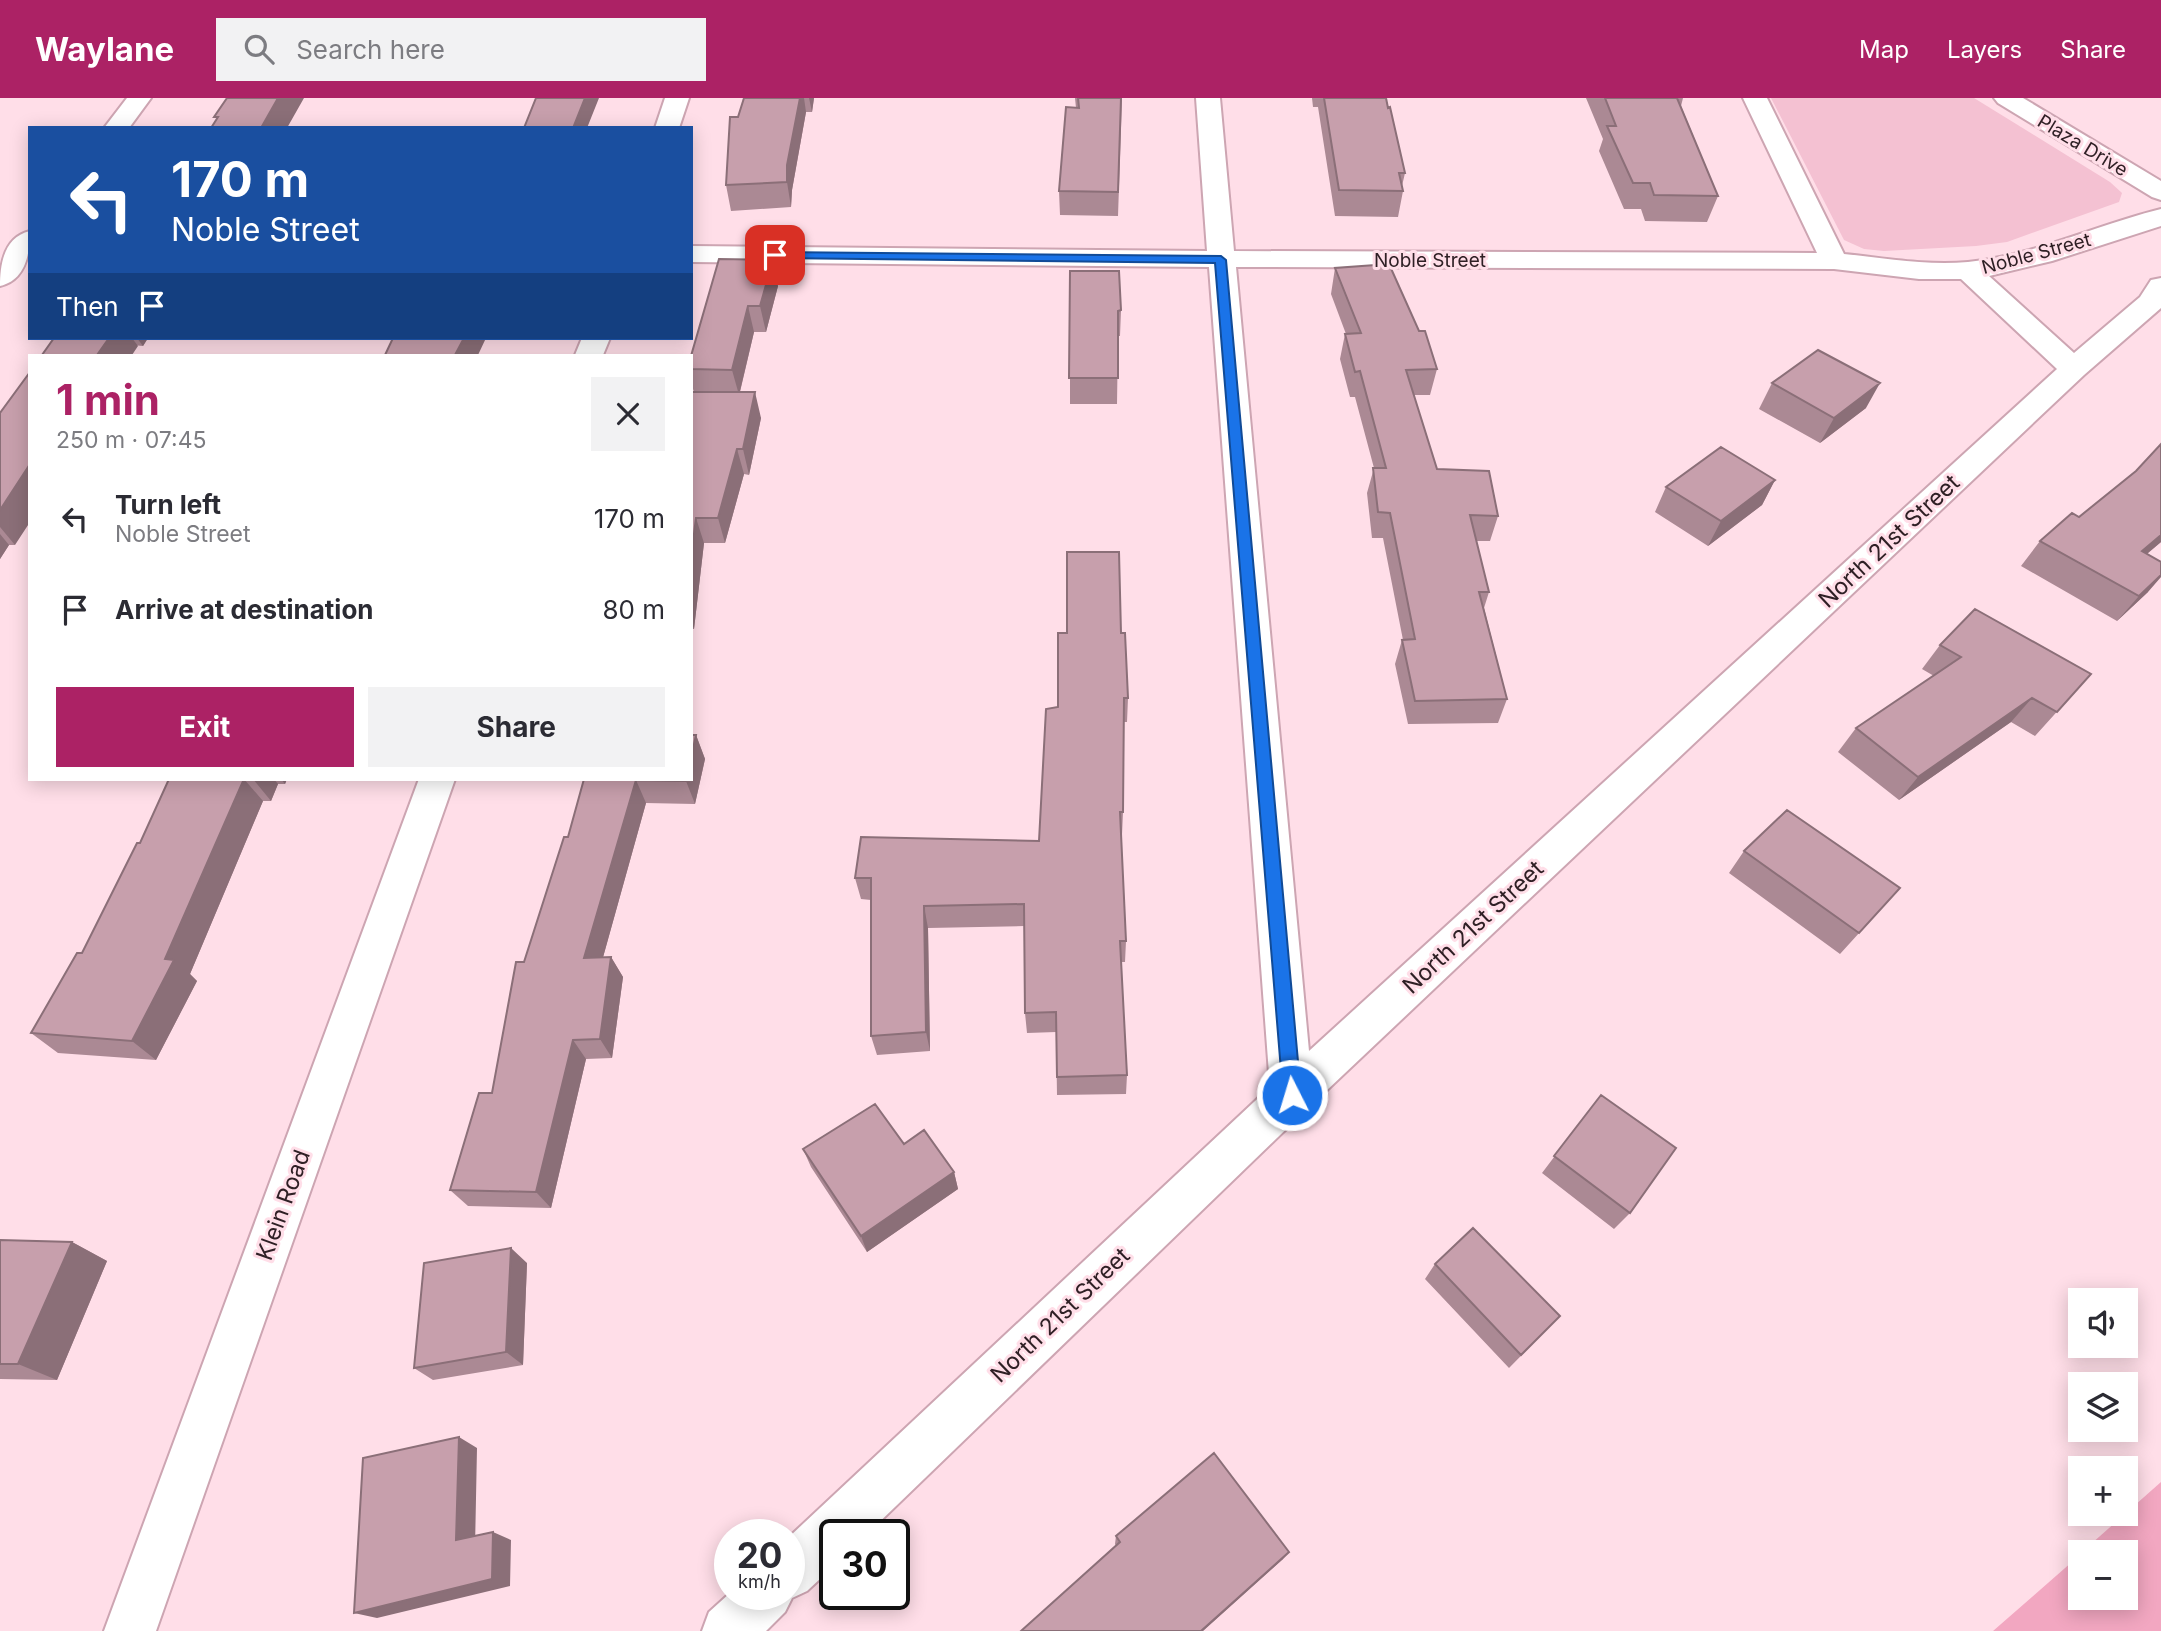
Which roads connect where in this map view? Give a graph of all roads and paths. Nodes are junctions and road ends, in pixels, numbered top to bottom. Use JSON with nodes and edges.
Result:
{"nodes":[{"id":1,"x":139,"y":98,"type":"edge"},
{"id":2,"x":677,"y":98,"type":"edge"},
{"id":3,"x":1208,"y":98,"type":"edge"},
{"id":4,"x":1755,"y":98,"type":"edge"},
{"id":5,"x":2006,"y":98,"type":"edge"},
{"id":6,"x":118,"y":126,"type":"edge"},
{"id":7,"x":668,"y":126,"type":"edge"},
{"id":8,"x":2161,"y":192,"type":"edge"},
{"id":9,"x":2161,"y":216,"type":"edge"},
{"id":10,"x":28,"y":244,"type":"edge"},
{"id":11,"x":693,"y":254,"type":"edge"},
{"id":12,"x":1221,"y":260,"type":"junction"},
{"id":13,"x":1834,"y":261,"type":"junction"},
{"id":14,"x":1967,"y":270,"type":"junction"},
{"id":15,"x":0,"y":278,"type":"edge"},
{"id":16,"x":2161,"y":286,"type":"edge"},
{"id":17,"x":2074,"y":369,"type":"junction"},
{"id":18,"x":436,"y":781,"type":"edge"},
{"id":19,"x":1292,"y":1095,"type":"junction"},
{"id":20,"x":805,"y":1558,"type":"edge"},
{"id":21,"x":750,"y":1610,"type":"edge"},
{"id":22,"x":130,"y":1631,"type":"edge"},
{"id":23,"x":728,"y":1631,"type":"edge"}],
"edges":[{"from":1,"to":6,"type":"street"},
{"from":2,"to":7,"type":"street"},
{"from":3,"to":12,"type":"street"},
{"from":4,"to":13,"type":"street"},
{"from":5,"to":8,"type":"street","name":"Plaza Drive"},
{"from":9,"to":14,"type":"street","name":"Noble Street"},
{"from":10,"to":15,"type":"street"},
{"from":11,"to":12,"type":"street","name":"Noble Street"},
{"from":12,"to":13,"type":"street","name":"Noble Street"},
{"from":12,"to":19,"type":"street"},
{"from":13,"to":14,"type":"street","name":"Noble Street"},
{"from":14,"to":17,"type":"street"},
{"from":16,"to":17,"type":"street","name":"North 21st Street"},
{"from":17,"to":19,"type":"street","name":"North 21st Street"},
{"from":18,"to":22,"type":"street","name":"Klein Road"},
{"from":19,"to":20,"type":"street","name":"North 21st Street"},
{"from":21,"to":23,"type":"street"}]}
